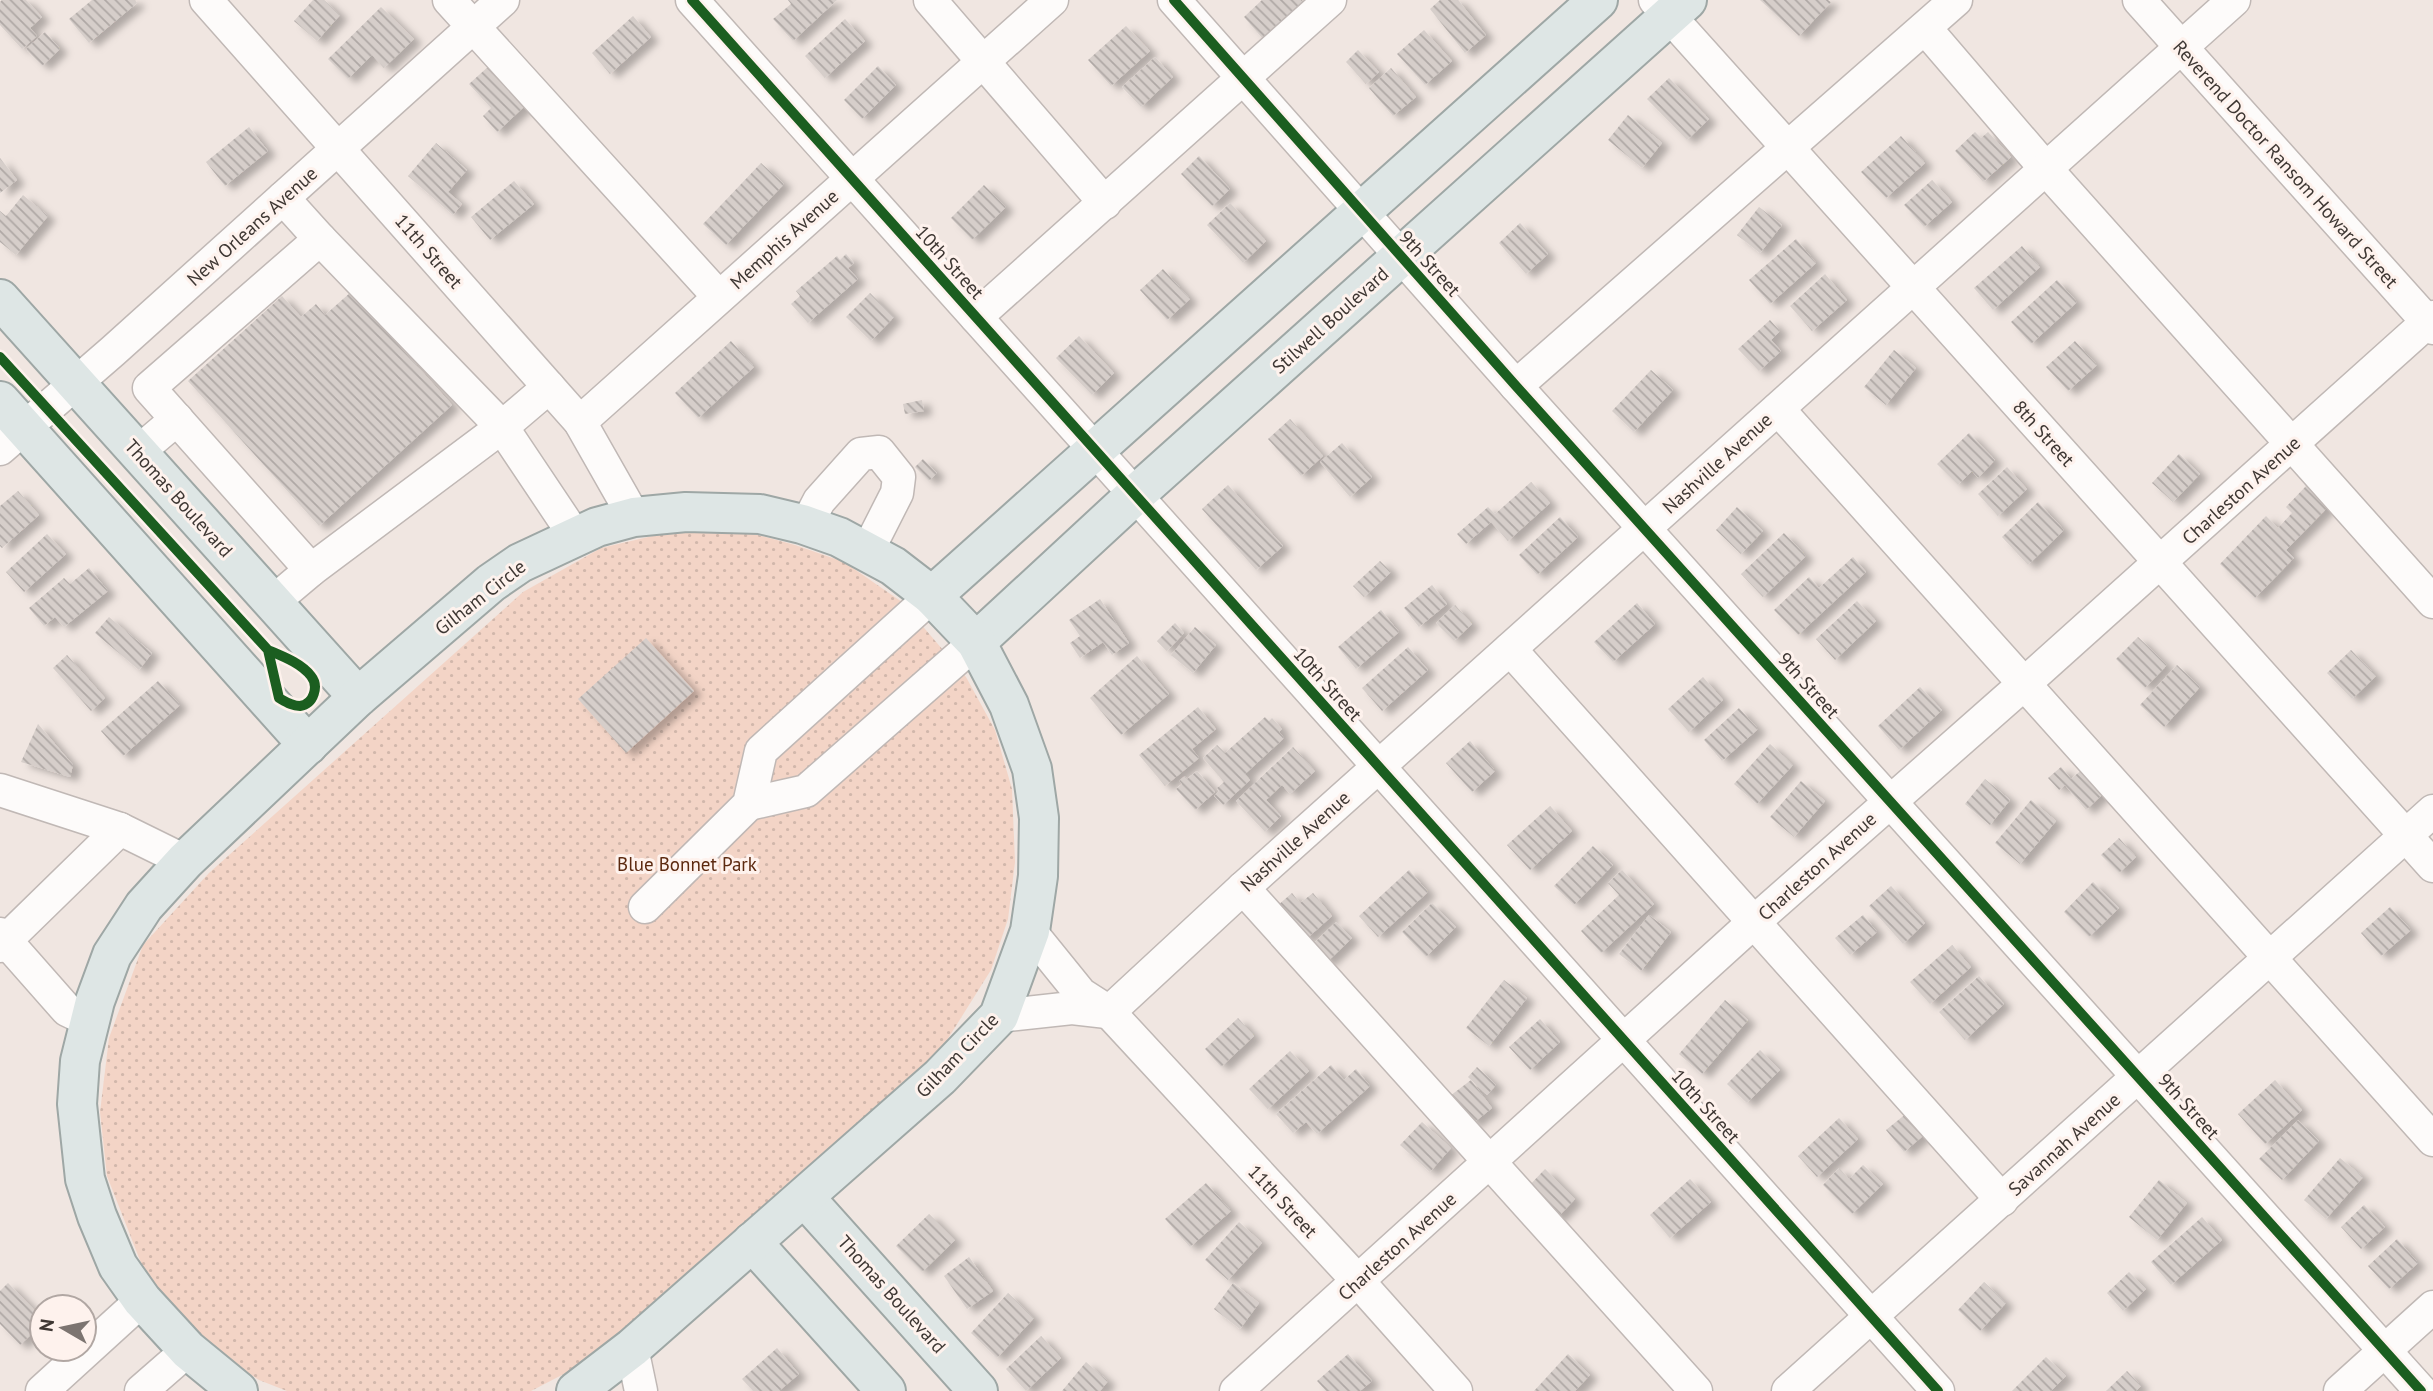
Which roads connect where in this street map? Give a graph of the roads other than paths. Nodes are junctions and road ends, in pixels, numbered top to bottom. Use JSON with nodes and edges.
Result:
{"nodes":[{"id":1,"x":206,"y":0,"type":"edge"},
{"id":2,"x":449,"y":0,"type":"edge"},
{"id":3,"x":503,"y":0,"type":"edge"},
{"id":4,"x":692,"y":0,"type":"edge"},
{"id":5,"x":930,"y":0,"type":"edge"},
{"id":6,"x":1052,"y":0,"type":"edge"},
{"id":7,"x":1174,"y":0,"type":"edge"},
{"id":8,"x":1330,"y":0,"type":"edge"},
{"id":9,"x":1598,"y":0,"type":"edge"},
{"id":10,"x":1956,"y":0,"type":"edge"},
{"id":11,"x":2139,"y":0,"type":"edge"},
{"id":12,"x":2234,"y":0,"type":"edge"},
{"id":13,"x":1670,"y":5,"type":"edge"},
{"id":14,"x":473,"y":27,"type":"junction"},
{"id":15,"x":1924,"y":29,"type":"junction"},
{"id":16,"x":2181,"y":47,"type":"junction"},
{"id":17,"x":983,"y":61,"type":"junction"},
{"id":18,"x":1243,"y":78,"type":"junction"},
{"id":19,"x":338,"y":148,"type":"junction"},
{"id":20,"x":1789,"y":148,"type":"junction"},
{"id":21,"x":2046,"y":169,"type":"junction"},
{"id":22,"x":851,"y":178,"type":"junction"},
{"id":23,"x":283,"y":198,"type":"junction"},
{"id":24,"x":1105,"y":203,"type":"junction"},
{"id":25,"x":1362,"y":213,"type":"junction"},
{"id":26,"x":320,"y":239,"type":"junction"},
{"id":27,"x":1401,"y":257,"type":"junction"},
{"id":28,"x":1914,"y":288,"type":"junction"},
{"id":29,"x":719,"y":297,"type":"junction"},
{"id":30,"x":0,"y":299,"type":"edge"},
{"id":31,"x":161,"y":308,"type":"junction"},
{"id":32,"x":976,"y":317,"type":"junction"},
{"id":33,"x":2431,"y":322,"type":"edge"},
{"id":34,"x":195,"y":349,"type":"junction"},
{"id":35,"x":113,"y":351,"type":"junction"},
{"id":36,"x":75,"y":383,"type":"junction"},
{"id":37,"x":1516,"y":386,"type":"junction"},
{"id":38,"x":549,"y":387,"type":"junction"},
{"id":39,"x":149,"y":388,"type":"junction"},
{"id":40,"x":1778,"y":409,"type":"junction"},
{"id":41,"x":177,"y":419,"type":"junction"},
{"id":42,"x":580,"y":422,"type":"junction"},
{"id":43,"x":8,"y":426,"type":"edge"},
{"id":44,"x":502,"y":427,"type":"junction"},
{"id":45,"x":2292,"y":445,"type":"junction"},
{"id":46,"x":1095,"y":451,"type":"junction"},
{"id":47,"x":138,"y":452,"type":"junction"},
{"id":48,"x":1136,"y":495,"type":"junction"},
{"id":49,"x":634,"y":517,"type":"junction"},
{"id":50,"x":806,"y":526,"type":"junction"},
{"id":51,"x":1645,"y":528,"type":"junction"},
{"id":52,"x":575,"y":536,"type":"junction"},
{"id":53,"x":867,"y":552,"type":"junction"},
{"id":54,"x":2160,"y":563,"type":"junction"},
{"id":55,"x":311,"y":570,"type":"junction"},
{"id":56,"x":932,"y":596,"type":"junction"},
{"id":57,"x":2433,"y":601,"type":"edge"},
{"id":58,"x":273,"y":602,"type":"junction"},
{"id":59,"x":975,"y":642,"type":"junction"},
{"id":60,"x":1510,"y":649,"type":"junction"},
{"id":61,"x":2025,"y":683,"type":"junction"},
{"id":62,"x":358,"y":698,"type":"junction"},
{"id":63,"x":307,"y":745,"type":"junction"},
{"id":64,"x":1378,"y":767,"type":"junction"},
{"id":65,"x":0,"y":790,"type":"edge"},
{"id":66,"x":1891,"y":801,"type":"junction"},
{"id":67,"x":748,"y":804,"type":"junction"},
{"id":68,"x":2433,"y":811,"type":"edge"},
{"id":69,"x":120,"y":830,"type":"junction"},
{"id":70,"x":2406,"y":835,"type":"junction"},
{"id":71,"x":185,"y":861,"type":"junction"},
{"id":72,"x":2433,"y":866,"type":"edge"},
{"id":73,"x":1243,"y":888,"type":"junction"},
{"id":74,"x":645,"y":907,"type":"dead end"},
{"id":75,"x":1755,"y":921,"type":"junction"},
{"id":76,"x":1030,"y":931,"type":"junction"},
{"id":77,"x":2,"y":940,"type":"edge"},
{"id":78,"x":2271,"y":958,"type":"junction"},
{"id":79,"x":1109,"y":1012,"type":"junction"},
{"id":80,"x":999,"y":1016,"type":"junction"},
{"id":81,"x":90,"y":1021,"type":"junction"},
{"id":82,"x":1624,"y":1040,"type":"junction"},
{"id":83,"x":2139,"y":1077,"type":"junction"},
{"id":84,"x":2433,"y":1140,"type":"edge"},
{"id":85,"x":1489,"y":1162,"type":"junction"},
{"id":86,"x":805,"y":1198,"type":"junction"},
{"id":87,"x":2002,"y":1200,"type":"junction"},
{"id":88,"x":752,"y":1242,"type":"junction"},
{"id":89,"x":1358,"y":1281,"type":"junction"},
{"id":90,"x":142,"y":1300,"type":"junction"},
{"id":91,"x":2433,"y":1307,"type":"edge"},
{"id":92,"x":1871,"y":1317,"type":"junction"},
{"id":93,"x":632,"y":1348,"type":"junction"},
{"id":94,"x":188,"y":1350,"type":"junction"},
{"id":95,"x":2385,"y":1351,"type":"junction"},
{"id":96,"x":42,"y":1391,"type":"edge"},
{"id":97,"x":141,"y":1391,"type":"edge"},
{"id":98,"x":238,"y":1391,"type":"edge"},
{"id":99,"x":576,"y":1391,"type":"edge"},
{"id":100,"x":641,"y":1391,"type":"edge"},
{"id":101,"x":886,"y":1391,"type":"edge"},
{"id":102,"x":978,"y":1391,"type":"edge"},
{"id":103,"x":1236,"y":1391,"type":"edge"},
{"id":104,"x":1456,"y":1391,"type":"edge"},
{"id":105,"x":1696,"y":1391,"type":"edge"},
{"id":106,"x":1788,"y":1391,"type":"edge"},
{"id":107,"x":1938,"y":1391,"type":"edge"},
{"id":108,"x":2340,"y":1391,"type":"edge"},
{"id":109,"x":2421,"y":1391,"type":"edge"}],
"edges":[{"from":1,"to":19,"type":"street","name":"11th Street"},
{"from":2,"to":14,"type":"street"},
{"from":3,"to":14,"type":"street","name":"New Orleans Avenue"},
{"from":4,"to":22,"type":"street","name":"10th Street"},
{"from":5,"to":17,"type":"street"},
{"from":6,"to":17,"type":"street","name":"Memphis Avenue"},
{"from":7,"to":18,"type":"street","name":"9th Street"},
{"from":8,"to":18,"type":"street"},
{"from":9,"to":25,"type":"main road"},
{"from":10,"to":15,"type":"street"},
{"from":11,"to":16,"type":"street","name":"Reverend Doctor Ransom Howard Street"},
{"from":12,"to":16,"type":"street","name":"Nashville Avenue"},
{"from":13,"to":20,"type":"street","name":"8th Street"},
{"from":13,"to":27,"type":"main road","name":"Stilwell Boulevard"},
{"from":14,"to":19,"type":"street","name":"New Orleans Avenue"},
{"from":14,"to":29,"type":"street"},
{"from":15,"to":20,"type":"street"},
{"from":15,"to":21,"type":"street"},
{"from":16,"to":21,"type":"street","name":"Nashville Avenue"},
{"from":16,"to":33,"type":"street","name":"Reverend Doctor Ransom Howard Street"},
{"from":17,"to":22,"type":"street","name":"Memphis Avenue"},
{"from":17,"to":24,"type":"street"},
{"from":18,"to":24,"type":"street"},
{"from":18,"to":25,"type":"street","name":"9th Street"},
{"from":19,"to":23,"type":"street","name":"New Orleans Avenue"},
{"from":19,"to":38,"type":"street","name":"11th Street"},
{"from":20,"to":28,"type":"street","name":"8th Street"},
{"from":20,"to":37,"type":"street"},
{"from":21,"to":28,"type":"street","name":"Nashville Avenue"},
{"from":21,"to":45,"type":"street"},
{"from":22,"to":29,"type":"street","name":"Memphis Avenue"},
{"from":22,"to":32,"type":"street","name":"10th Street"},
{"from":23,"to":26,"type":"street"},
{"from":23,"to":31,"type":"street","name":"New Orleans Avenue"},
{"from":24,"to":32,"type":"street"},
{"from":25,"to":27,"type":"street","name":"9th Street"},
{"from":25,"to":46,"type":"main road"},
{"from":26,"to":34,"type":"street"},
{"from":26,"to":44,"type":"street"},
{"from":27,"to":37,"type":"street","name":"9th Street"},
{"from":27,"to":48,"type":"main road","name":"Stilwell Boulevard"},
{"from":28,"to":40,"type":"street","name":"Nashville Avenue"},
{"from":28,"to":54,"type":"street","name":"8th Street"},
{"from":29,"to":42,"type":"street","name":"Memphis Avenue"},
{"from":30,"to":36,"type":"main road","name":"Thomas Boulevard"},
{"from":31,"to":34,"type":"street"},
{"from":31,"to":35,"type":"street","name":"New Orleans Avenue"},
{"from":32,"to":46,"type":"street","name":"10th Street"},
{"from":33,"to":45,"type":"street","name":"Charleston Avenue"},
{"from":34,"to":39,"type":"street"},
{"from":35,"to":36,"type":"street","name":"New Orleans Avenue"},
{"from":35,"to":39,"type":"street"},
{"from":36,"to":43,"type":"street","name":"New Orleans Avenue"},
{"from":36,"to":47,"type":"main road","name":"Thomas Boulevard"},
{"from":37,"to":51,"type":"street","name":"9th Street"},
{"from":38,"to":42,"type":"street","name":"11th Street"},
{"from":38,"to":44,"type":"street"},
{"from":39,"to":41,"type":"street"},
{"from":40,"to":51,"type":"street","name":"Nashville Avenue"},
{"from":40,"to":61,"type":"street"},
{"from":41,"to":47,"type":"street"},
{"from":41,"to":55,"type":"street"},
{"from":42,"to":49,"type":"street","name":"11th Street"},
{"from":43,"to":63,"type":"main road"},
{"from":44,"to":52,"type":"street"},
{"from":44,"to":55,"type":"street"},
{"from":45,"to":54,"type":"street","name":"Charleston Avenue"},
{"from":45,"to":57,"type":"street"},
{"from":46,"to":48,"type":"street","name":"10th Street"},
{"from":46,"to":56,"type":"main road"},
{"from":47,"to":58,"type":"main road","name":"Thomas Boulevard"},
{"from":48,"to":59,"type":"main road","name":"Stilwell Boulevard"},
{"from":48,"to":64,"type":"street","name":"10th Street"},
{"from":49,"to":50,"type":"main road","name":"Gilham Circle"},
{"from":49,"to":52,"type":"main road","name":"Gilham Circle"},
{"from":50,"to":53,"type":"main road","name":"Gilham Circle"},
{"from":50,"to":53,"type":"street"},
{"from":51,"to":60,"type":"street","name":"Nashville Avenue"},
{"from":51,"to":66,"type":"street","name":"9th Street"},
{"from":52,"to":62,"type":"main road","name":"Gilham Circle"},
{"from":53,"to":56,"type":"main road","name":"Gilham Circle"},
{"from":54,"to":61,"type":"street","name":"Charleston Avenue"},
{"from":54,"to":70,"type":"street","name":"8th Street"},
{"from":55,"to":58,"type":"street"},
{"from":56,"to":59,"type":"main road","name":"Gilham Circle"},
{"from":56,"to":67,"type":"street"},
{"from":58,"to":62,"type":"main road","name":"Thomas Boulevard"},
{"from":59,"to":67,"type":"street"},
{"from":59,"to":76,"type":"main road","name":"Gilham Circle"},
{"from":60,"to":64,"type":"street","name":"Nashville Avenue"},
{"from":60,"to":75,"type":"street"},
{"from":61,"to":66,"type":"street","name":"Charleston Avenue"},
{"from":61,"to":78,"type":"street"},
{"from":62,"to":63,"type":"main road","name":"Gilham Circle"},
{"from":63,"to":71,"type":"main road","name":"Gilham Circle"},
{"from":64,"to":73,"type":"street","name":"Nashville Avenue"},
{"from":64,"to":82,"type":"street","name":"10th Street"},
{"from":65,"to":69,"type":"street"},
{"from":66,"to":75,"type":"street","name":"Charleston Avenue"},
{"from":66,"to":83,"type":"street","name":"9th Street"},
{"from":67,"to":74,"type":"street"},
{"from":68,"to":70,"type":"street","name":"Savannah Avenue"},
{"from":69,"to":71,"type":"street"},
{"from":69,"to":77,"type":"street"},
{"from":70,"to":72,"type":"street","name":"8th Street"},
{"from":70,"to":78,"type":"street","name":"Savannah Avenue"},
{"from":71,"to":81,"type":"main road","name":"Gilham Circle"},
{"from":73,"to":79,"type":"street","name":"Nashville Avenue"},
{"from":73,"to":85,"type":"street"},
{"from":75,"to":82,"type":"street","name":"Charleston Avenue"},
{"from":75,"to":87,"type":"street"},
{"from":76,"to":79,"type":"street","name":"11th Street"},
{"from":76,"to":80,"type":"main road","name":"Gilham Circle"},
{"from":77,"to":81,"type":"street"},
{"from":78,"to":83,"type":"street","name":"Savannah Avenue"},
{"from":78,"to":84,"type":"street"},
{"from":79,"to":80,"type":"street"},
{"from":79,"to":89,"type":"street","name":"11th Street"},
{"from":80,"to":86,"type":"main road","name":"Gilham Circle"},
{"from":81,"to":90,"type":"main road","name":"Gilham Circle"},
{"from":82,"to":85,"type":"street","name":"Charleston Avenue"},
{"from":82,"to":92,"type":"street","name":"10th Street"},
{"from":83,"to":87,"type":"street","name":"Savannah Avenue"},
{"from":83,"to":95,"type":"street","name":"9th Street"},
{"from":85,"to":89,"type":"street","name":"Charleston Avenue"},
{"from":85,"to":105,"type":"street"},
{"from":86,"to":88,"type":"main road","name":"Gilham Circle"},
{"from":86,"to":102,"type":"main road","name":"Thomas Boulevard"},
{"from":87,"to":92,"type":"street","name":"Savannah Avenue"},
{"from":88,"to":93,"type":"main road","name":"Gilham Circle"},
{"from":88,"to":101,"type":"main road"},
{"from":89,"to":103,"type":"street","name":"Charleston Avenue"},
{"from":89,"to":104,"type":"street","name":"11th Street"},
{"from":90,"to":94,"type":"main road","name":"Gilham Circle"},
{"from":90,"to":96,"type":"street"},
{"from":91,"to":95,"type":"street"},
{"from":92,"to":106,"type":"street","name":"Savannah Avenue"},
{"from":92,"to":107,"type":"street","name":"10th Street"},
{"from":93,"to":99,"type":"main road","name":"Gilham Circle"},
{"from":93,"to":100,"type":"street"},
{"from":94,"to":97,"type":"street"},
{"from":94,"to":98,"type":"main road","name":"Gilham Circle"},
{"from":95,"to":108,"type":"street"},
{"from":95,"to":109,"type":"street","name":"9th Street"}]}
